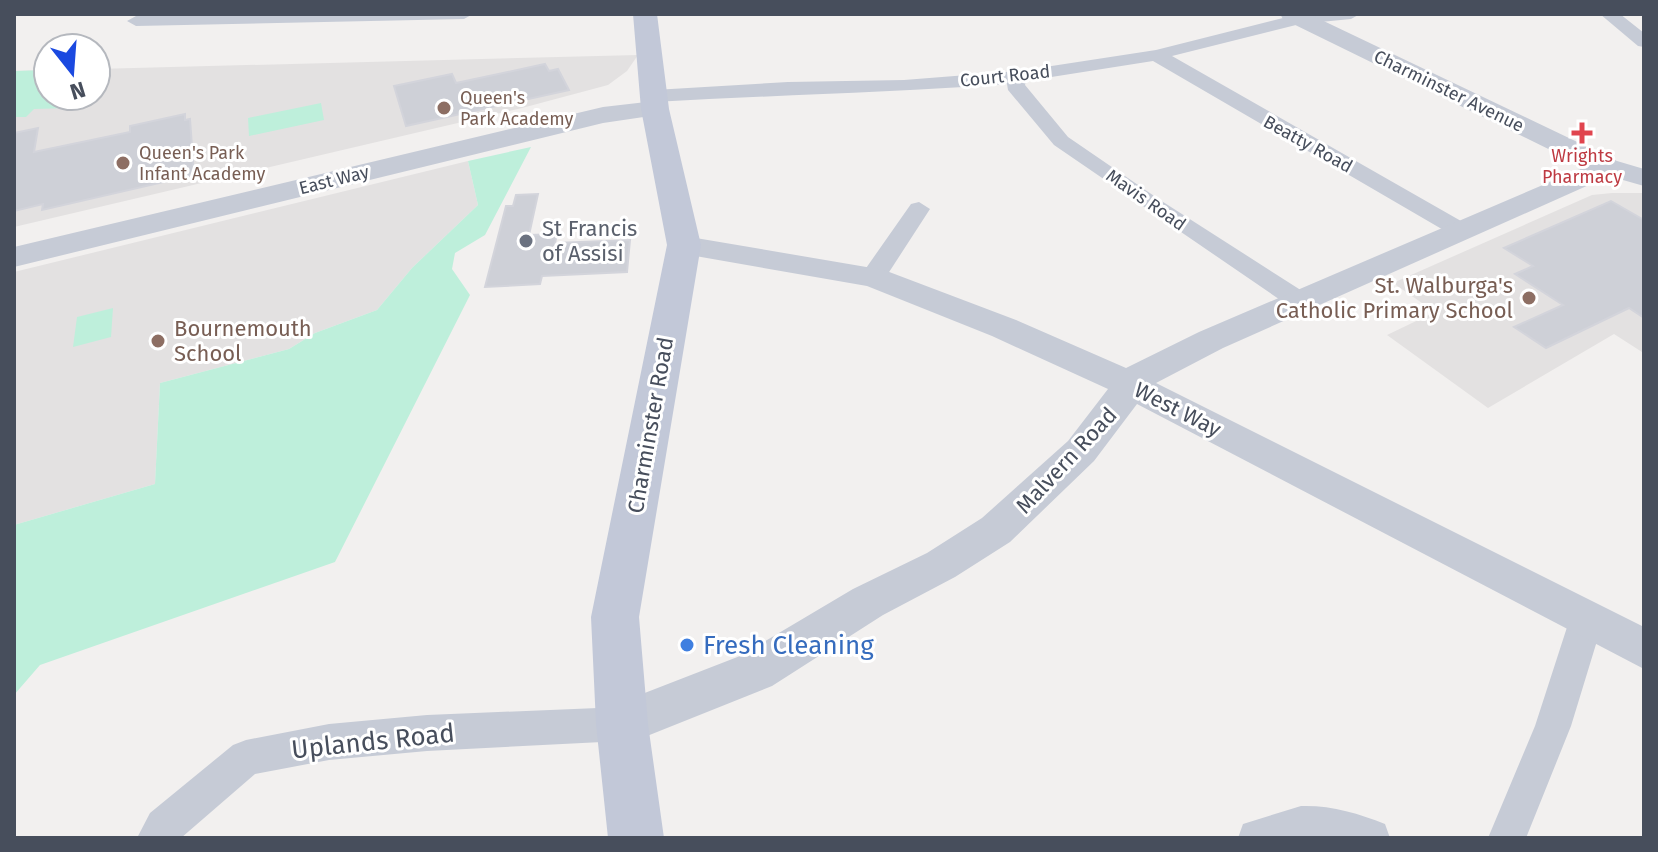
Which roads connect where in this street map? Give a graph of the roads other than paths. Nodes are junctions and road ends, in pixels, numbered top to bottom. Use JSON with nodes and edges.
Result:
{"nodes":[{"id":1,"x":464,"y":14,"type":"edge"},
{"id":2,"x":645,"y":14,"type":"edge"},
{"id":3,"x":1351,"y":14,"type":"edge"},
{"id":4,"x":1609,"y":14,"type":"edge"},
{"id":5,"x":1296,"y":16,"type":"edge"},
{"id":6,"x":139,"y":18,"type":"edge"},
{"id":7,"x":1644,"y":42,"type":"edge"},
{"id":8,"x":1156,"y":55,"type":"junction"},
{"id":9,"x":1019,"y":77,"type":"junction"},
{"id":10,"x":654,"y":98,"type":"junction"},
{"id":11,"x":1607,"y":167,"type":"junction"},
{"id":12,"x":1644,"y":178,"type":"edge"},
{"id":13,"x":919,"y":209,"type":"dead end"},
{"id":14,"x":1460,"y":230,"type":"junction"},
{"id":15,"x":14,"y":239,"type":"edge"},
{"id":16,"x":684,"y":245,"type":"junction"},
{"id":17,"x":14,"y":257,"type":"edge"},
{"id":18,"x":873,"y":277,"type":"junction"},
{"id":19,"x":1301,"y":302,"type":"junction"},
{"id":20,"x":1127,"y":383,"type":"junction"},
{"id":21,"x":1587,"y":618,"type":"junction"},
{"id":22,"x":1644,"y":649,"type":"edge"},
{"id":23,"x":622,"y":724,"type":"junction"},
{"id":24,"x":156,"y":838,"type":"edge"},
{"id":25,"x":636,"y":838,"type":"edge"},
{"id":26,"x":1257,"y":838,"type":"edge"},
{"id":27,"x":1371,"y":838,"type":"edge"},
{"id":28,"x":1507,"y":838,"type":"edge"}],
"edges":[{"from":1,"to":6,"type":"street"},
{"from":2,"to":10,"type":"main road","name":"Charminster Road"},
{"from":3,"to":5,"type":"street","name":"Court Road"},
{"from":4,"to":7,"type":"street"},
{"from":5,"to":8,"type":"street","name":"Court Road"},
{"from":5,"to":11,"type":"street","name":"Charminster Avenue"},
{"from":8,"to":9,"type":"street","name":"Court Road"},
{"from":8,"to":14,"type":"street","name":"Beatty Road"},
{"from":9,"to":10,"type":"street","name":"Court Road"},
{"from":9,"to":19,"type":"street","name":"Mavis Road"},
{"from":10,"to":15,"type":"street","name":"East Way"},
{"from":10,"to":16,"type":"main road","name":"Charminster Road"},
{"from":10,"to":17,"type":"street","name":"East Way"},
{"from":11,"to":12,"type":"street"},
{"from":11,"to":14,"type":"street","name":"Malvern Road"},
{"from":13,"to":18,"type":"street"},
{"from":14,"to":19,"type":"street","name":"Malvern Road"},
{"from":16,"to":18,"type":"street","name":"West Way"},
{"from":16,"to":23,"type":"main road","name":"Charminster Road"},
{"from":18,"to":20,"type":"street","name":"West Way"},
{"from":19,"to":20,"type":"street","name":"Malvern Road"},
{"from":20,"to":21,"type":"street","name":"West Way"},
{"from":20,"to":23,"type":"street","name":"Malvern Road"},
{"from":21,"to":22,"type":"street","name":"West Way"},
{"from":21,"to":28,"type":"street"},
{"from":23,"to":24,"type":"street","name":"Uplands Road"},
{"from":23,"to":25,"type":"main road","name":"Charminster Road"},
{"from":26,"to":27,"type":"street"}]}
